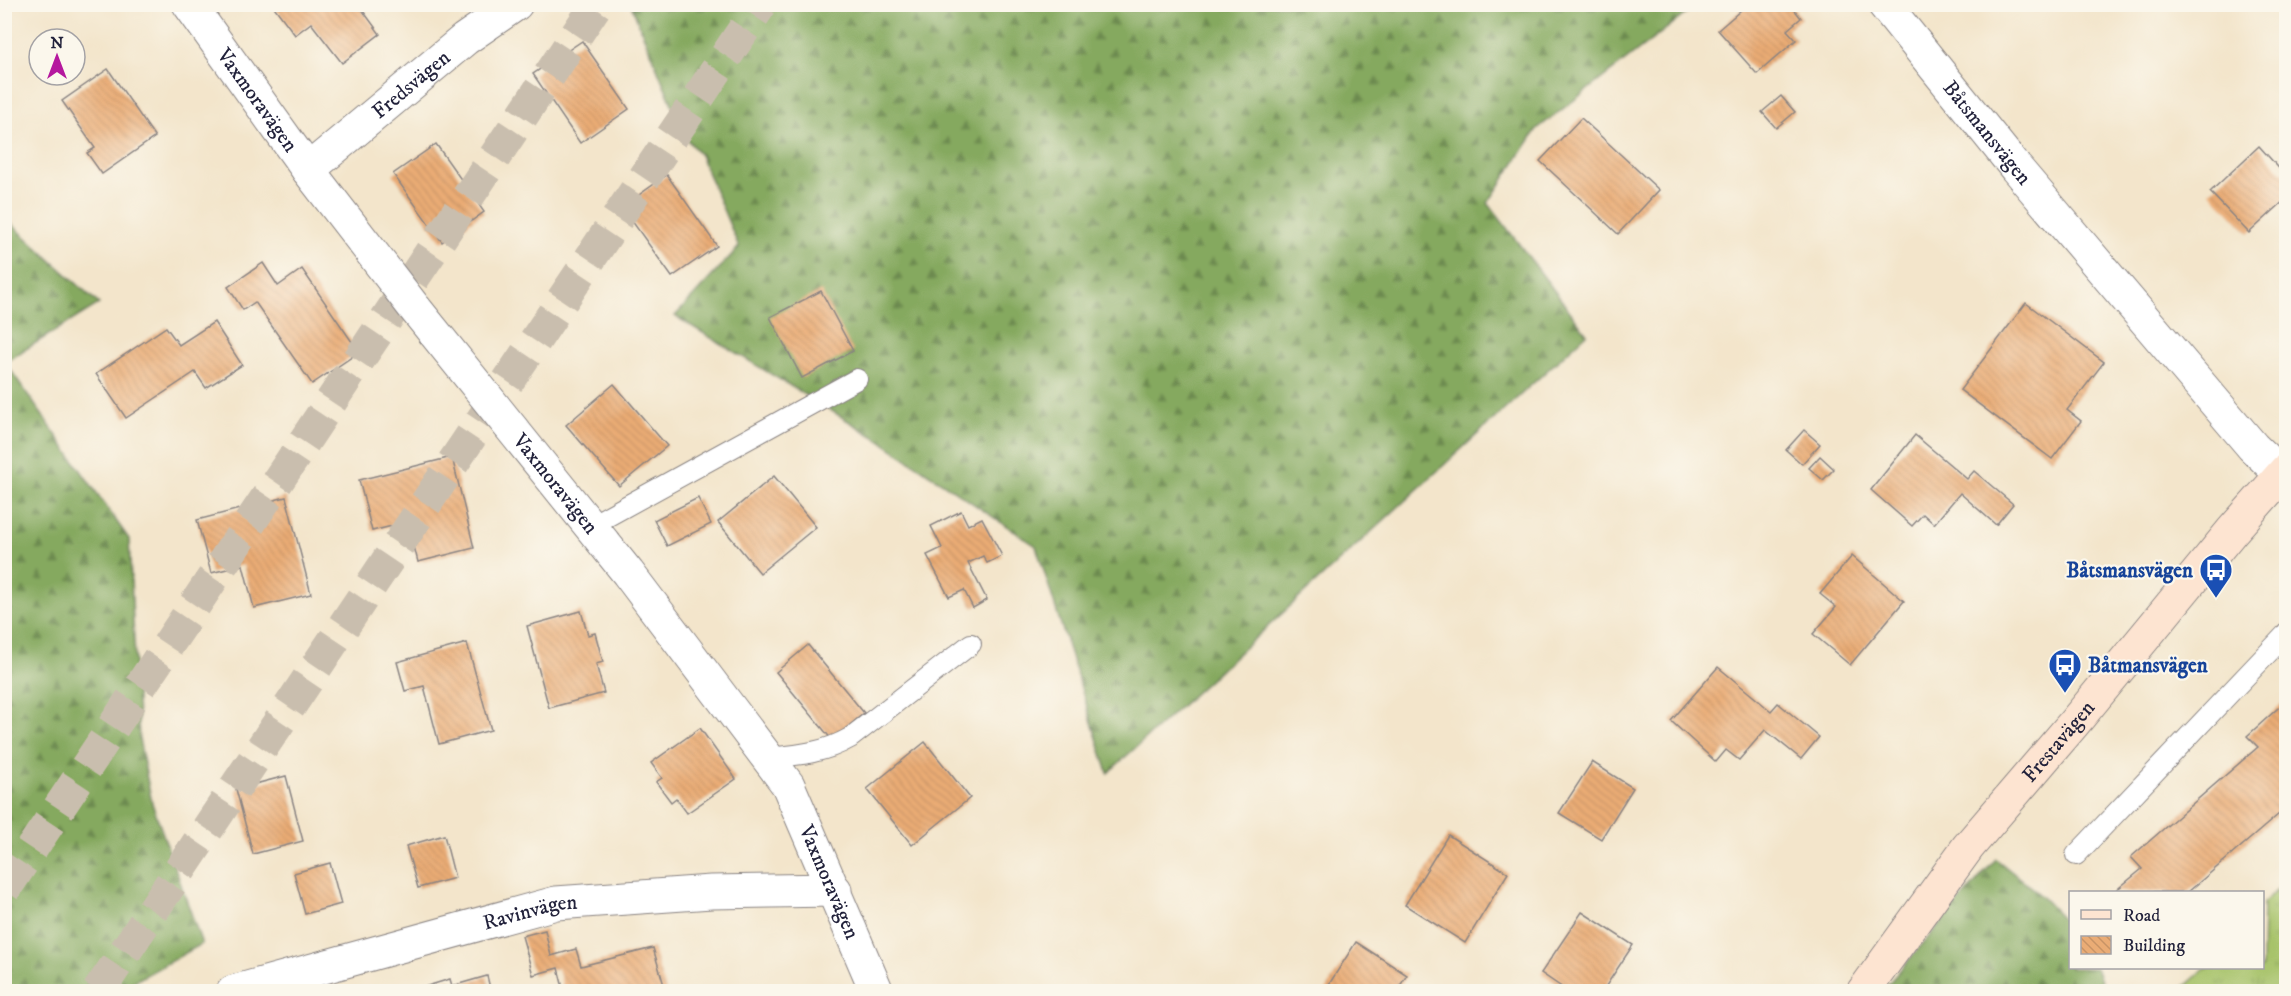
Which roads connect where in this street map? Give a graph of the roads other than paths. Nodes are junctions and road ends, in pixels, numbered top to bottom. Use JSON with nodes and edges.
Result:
{"nodes":[{"id":1,"x":189,"y":4,"type":"edge"},
{"id":2,"x":516,"y":4,"type":"edge"},
{"id":3,"x":1884,"y":4,"type":"edge"},
{"id":4,"x":308,"y":170,"type":"junction"},
{"id":5,"x":857,"y":379,"type":"dead end"},
{"id":6,"x":2285,"y":474,"type":"edge"},
{"id":7,"x":590,"y":525,"type":"junction"},
{"id":8,"x":2286,"y":634,"type":"edge"},
{"id":9,"x":970,"y":644,"type":"dead end"},
{"id":10,"x":768,"y":758,"type":"junction"},
{"id":11,"x":2076,"y":855,"type":"dead end"},
{"id":12,"x":835,"y":890,"type":"junction"},
{"id":13,"x":233,"y":992,"type":"edge"},
{"id":14,"x":877,"y":992,"type":"edge"},
{"id":15,"x":1863,"y":992,"type":"edge"}],
"edges":[{"from":1,"to":4,"type":"street","name":"Vaxmoravägen"},
{"from":2,"to":4,"type":"street","name":"Fredsvägen"},
{"from":3,"to":6,"type":"street","name":"Båtsmansvägen"},
{"from":4,"to":7,"type":"street","name":"Vaxmoravägen"},
{"from":5,"to":7,"type":"lane"},
{"from":6,"to":15,"type":"street","name":"Frestavägen"},
{"from":7,"to":10,"type":"street","name":"Vaxmoravägen"},
{"from":8,"to":11,"type":"lane"},
{"from":9,"to":10,"type":"lane"},
{"from":10,"to":12,"type":"street","name":"Vaxmoravägen"},
{"from":12,"to":13,"type":"street","name":"Ravinvägen"},
{"from":12,"to":14,"type":"street","name":"Vaxmoravägen"}]}
